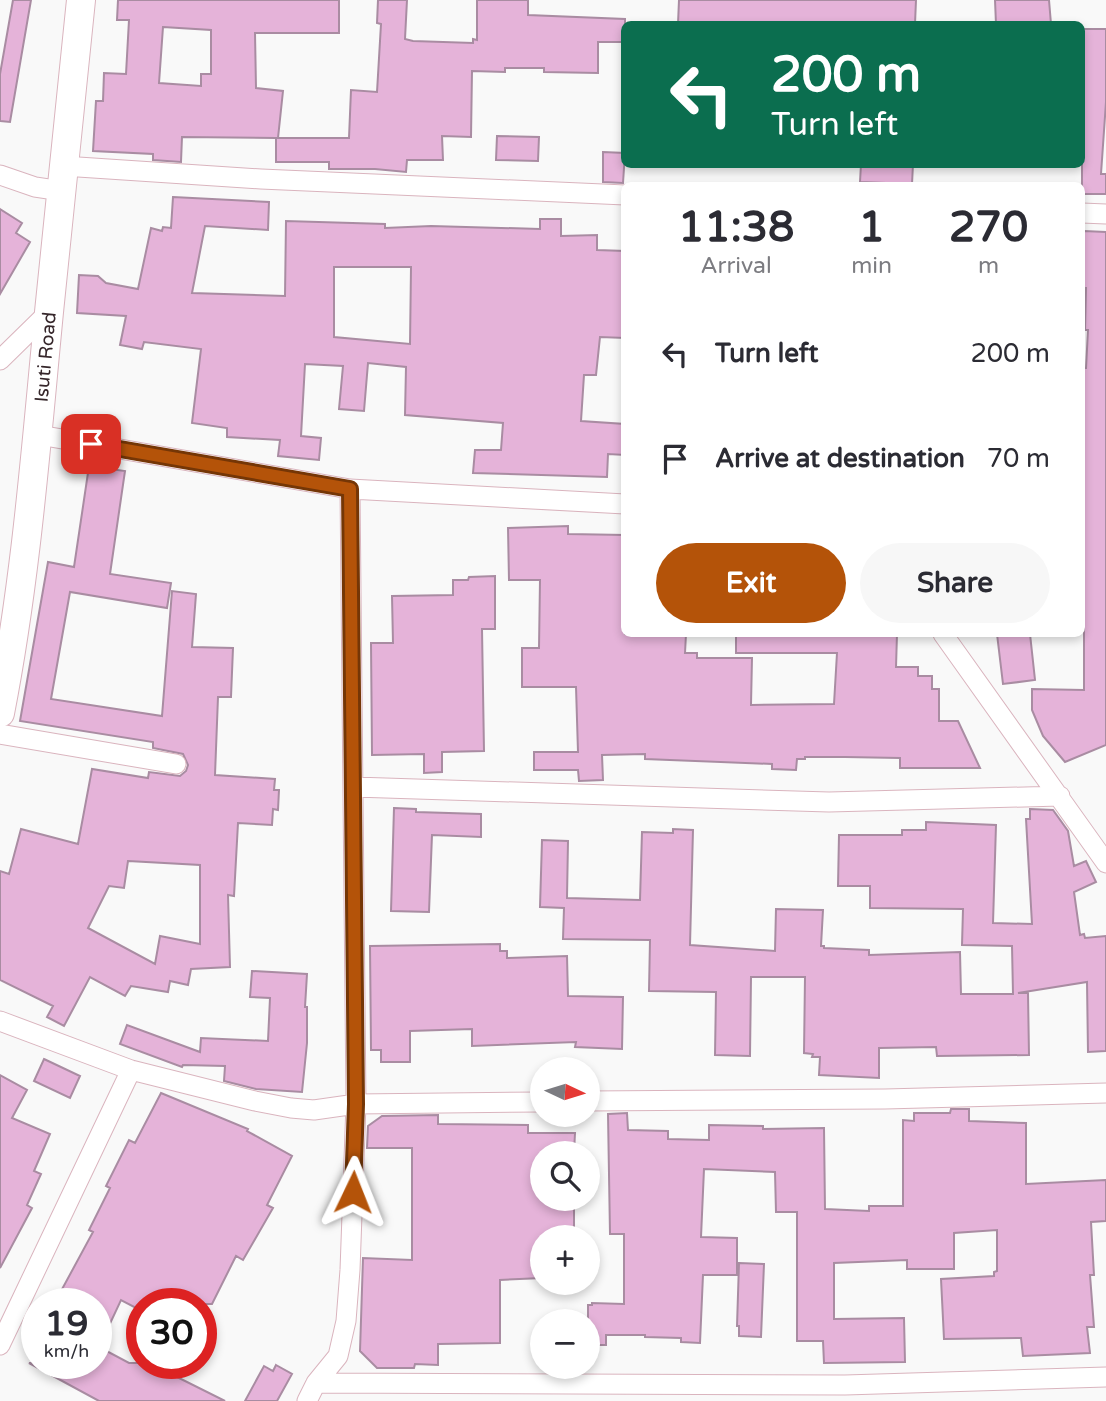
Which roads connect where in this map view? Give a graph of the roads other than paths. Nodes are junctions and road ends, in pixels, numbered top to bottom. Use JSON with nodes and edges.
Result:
{"nodes":[{"id":1,"x":81,"y":0,"type":"edge"},
{"id":2,"x":0,"y":175,"type":"edge"},
{"id":3,"x":63,"y":178,"type":"junction"},
{"id":4,"x":621,"y":195,"type":"edge"},
{"id":5,"x":1085,"y":213,"type":"edge"},
{"id":6,"x":1106,"y":214,"type":"edge"},
{"id":7,"x":49,"y":312,"type":"junction"},
{"id":8,"x":0,"y":360,"type":"edge"},
{"id":9,"x":39,"y":435,"type":"junction"},
{"id":10,"x":350,"y":489,"type":"junction"},
{"id":11,"x":621,"y":505,"type":"edge"},
{"id":12,"x":945,"y":637,"type":"edge"},
{"id":13,"x":0,"y":713,"type":"edge"},
{"id":14,"x":0,"y":734,"type":"edge"},
{"id":15,"x":176,"y":764,"type":"dead end"},
{"id":16,"x":354,"y":787,"type":"junction"},
{"id":17,"x":1060,"y":796,"type":"junction"},
{"id":18,"x":1106,"y":863,"type":"edge"},
{"id":19,"x":0,"y":1021,"type":"edge"},
{"id":20,"x":131,"y":1070,"type":"junction"},
{"id":21,"x":1106,"y":1094,"type":"edge"},
{"id":22,"x":600,"y":1101,"type":"edge"},
{"id":23,"x":530,"y":1102,"type":"edge"},
{"id":24,"x":356,"y":1104,"type":"junction"},
{"id":25,"x":0,"y":1345,"type":"edge"},
{"id":26,"x":1106,"y":1377,"type":"edge"},
{"id":27,"x":316,"y":1383,"type":"junction"},
{"id":28,"x":307,"y":1401,"type":"edge"}],
"edges":[{"from":1,"to":3,"type":"street","name":"Isuti Road"},
{"from":2,"to":3,"type":"street"},
{"from":3,"to":4,"type":"street"},
{"from":3,"to":7,"type":"street","name":"Isuti Road"},
{"from":5,"to":6,"type":"street"},
{"from":7,"to":8,"type":"street"},
{"from":7,"to":9,"type":"street","name":"Isuti Road"},
{"from":9,"to":10,"type":"street"},
{"from":9,"to":13,"type":"street","name":"Isuti Road"},
{"from":10,"to":11,"type":"street"},
{"from":10,"to":16,"type":"street"},
{"from":12,"to":17,"type":"street"},
{"from":14,"to":15,"type":"street"},
{"from":16,"to":17,"type":"street"},
{"from":16,"to":24,"type":"street"},
{"from":17,"to":18,"type":"street"},
{"from":19,"to":20,"type":"street"},
{"from":20,"to":24,"type":"street"},
{"from":20,"to":25,"type":"street"},
{"from":21,"to":22,"type":"street"},
{"from":23,"to":24,"type":"street"},
{"from":24,"to":27,"type":"street"},
{"from":26,"to":27,"type":"street"},
{"from":27,"to":28,"type":"street"}]}
